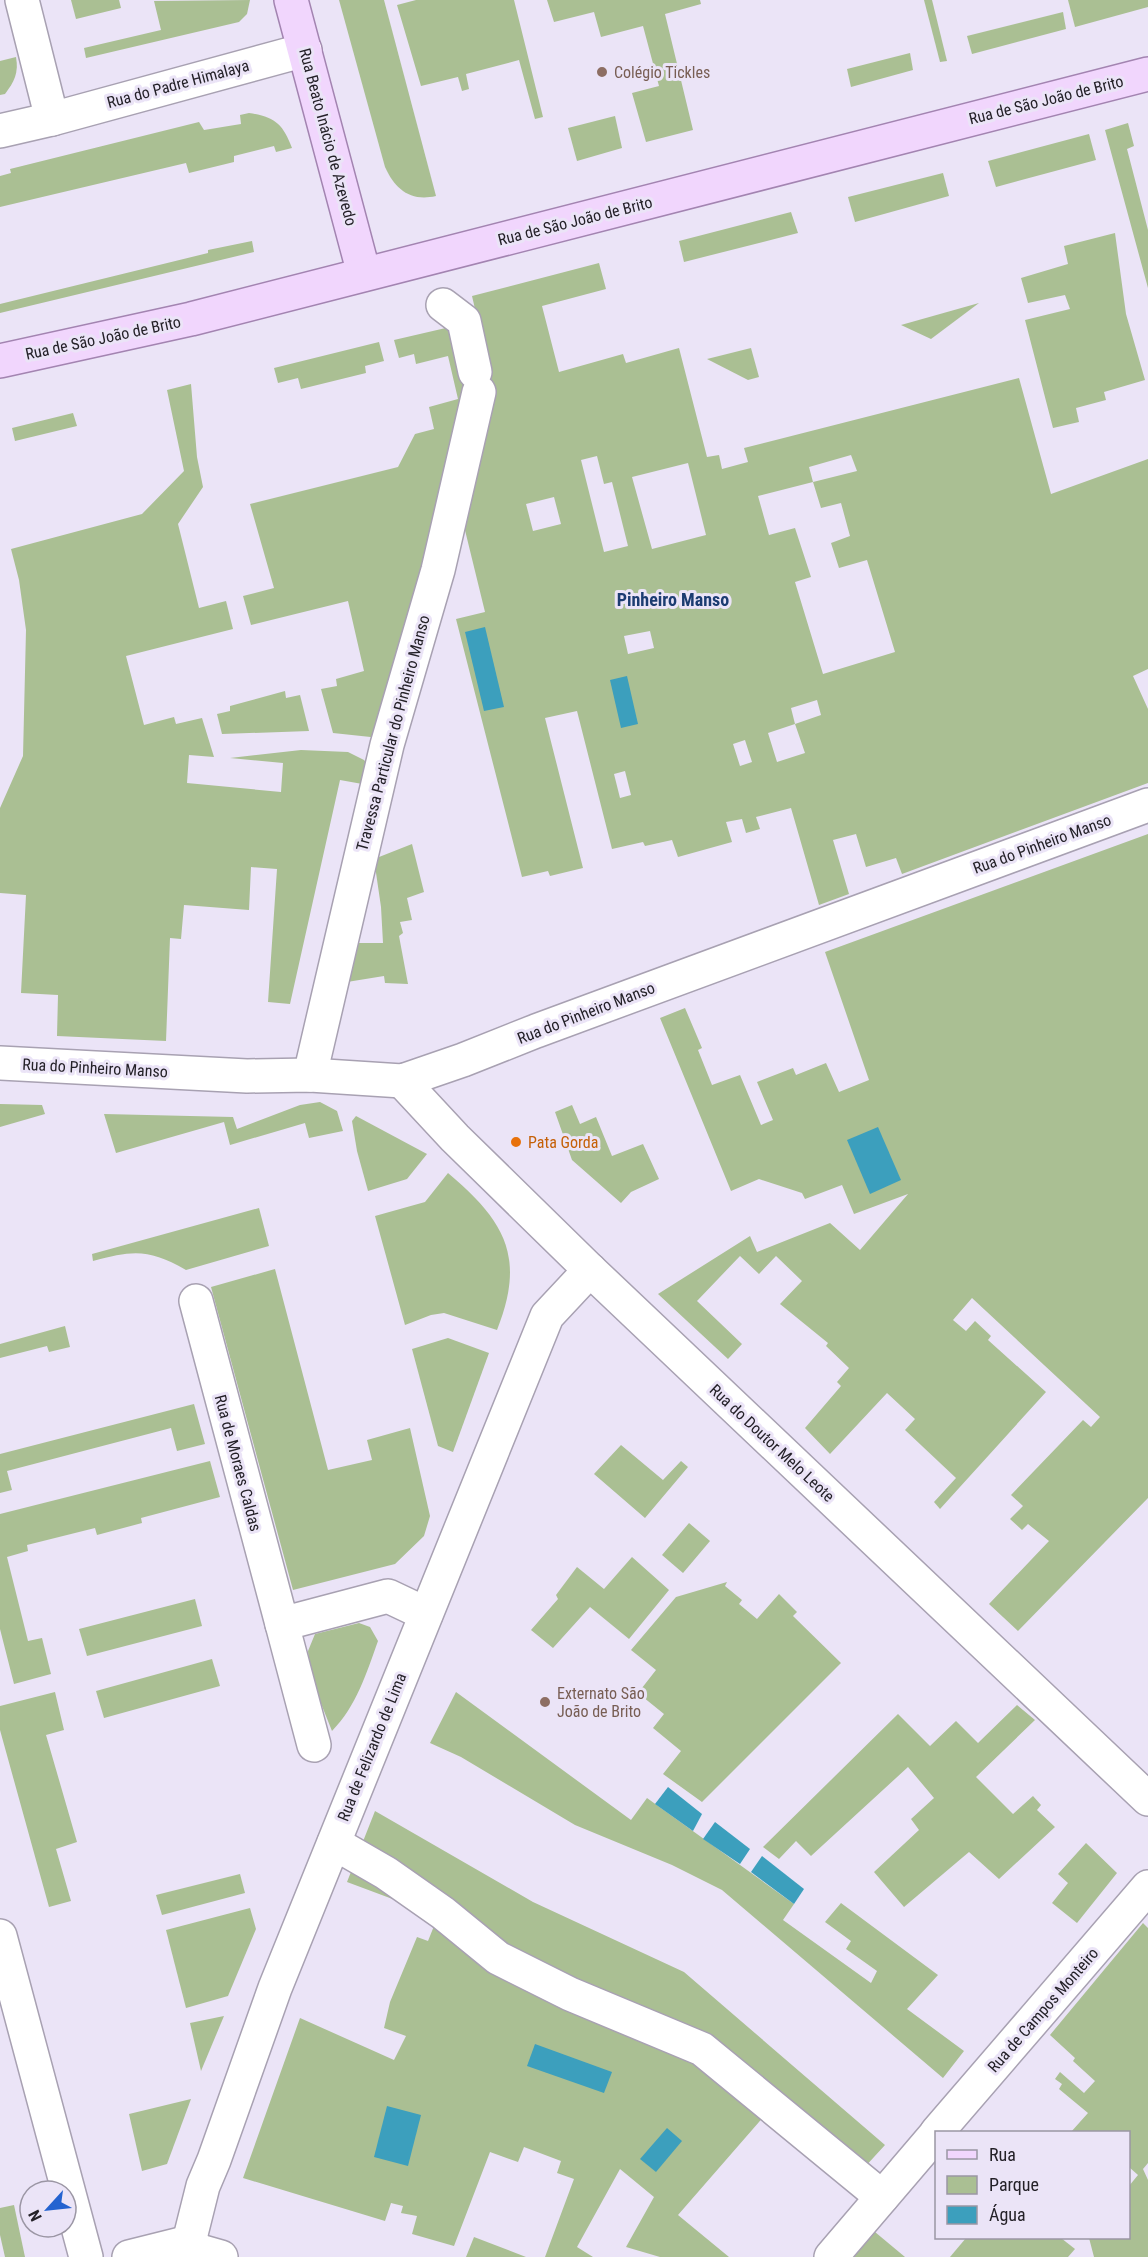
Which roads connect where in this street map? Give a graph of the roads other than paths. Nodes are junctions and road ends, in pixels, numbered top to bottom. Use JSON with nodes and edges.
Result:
{"nodes":[{"id":1,"x":22,"y":0,"type":"edge"},
{"id":2,"x":291,"y":0,"type":"edge"},
{"id":3,"x":305,"y":50,"type":"junction"},
{"id":4,"x":1148,"y":74,"type":"edge"},
{"id":5,"x":52,"y":118,"type":"junction"},
{"id":6,"x":0,"y":132,"type":"edge"},
{"id":7,"x":364,"y":274,"type":"junction"},
{"id":8,"x":443,"y":305,"type":"dead end"},
{"id":9,"x":0,"y":361,"type":"edge"},
{"id":10,"x":1148,"y":805,"type":"edge"},
{"id":11,"x":0,"y":1063,"type":"edge"},
{"id":12,"x":310,"y":1075,"type":"junction"},
{"id":13,"x":402,"y":1081,"type":"junction"},
{"id":14,"x":590,"y":1270,"type":"junction"},
{"id":15,"x":196,"y":1301,"type":"dead end"},
{"id":16,"x":426,"y":1614,"type":"junction"},
{"id":17,"x":282,"y":1623,"type":"junction"},
{"id":18,"x":314,"y":1745,"type":"dead end"},
{"id":19,"x":1148,"y":1799,"type":"edge"},
{"id":20,"x":334,"y":1843,"type":"junction"},
{"id":21,"x":1148,"y":1887,"type":"edge"},
{"id":22,"x":0,"y":1936,"type":"edge"},
{"id":23,"x":9,"y":1998,"type":"edge"},
{"id":24,"x":939,"y":2131,"type":"edge"},
{"id":25,"x":935,"y":2135,"type":"edge"},
{"id":26,"x":882,"y":2197,"type":"junction"},
{"id":27,"x":189,"y":2242,"type":"junction"},
{"id":28,"x":86,"y":2257,"type":"edge"},
{"id":29,"x":129,"y":2257,"type":"edge"},
{"id":30,"x":221,"y":2257,"type":"edge"},
{"id":31,"x":831,"y":2257,"type":"edge"}],
"edges":[{"from":1,"to":5,"type":"street"},
{"from":2,"to":3,"type":"main road","name":"Rua Beato Inácio de Azevedo"},
{"from":3,"to":5,"type":"street","name":"Rua do Padre Himalaya"},
{"from":3,"to":7,"type":"main road","name":"Rua Beato Inácio de Azevedo"},
{"from":4,"to":7,"type":"main road","name":"Rua de São João de Brito"},
{"from":5,"to":6,"type":"street","name":"Rua do Padre Himalaya"},
{"from":7,"to":9,"type":"main road","name":"Rua de São João de Brito"},
{"from":8,"to":12,"type":"street","name":"Travessa Particular do Pinheiro Manso"},
{"from":10,"to":13,"type":"street","name":"Rua do Pinheiro Manso"},
{"from":11,"to":12,"type":"street","name":"Rua do Pinheiro Manso"},
{"from":12,"to":13,"type":"street","name":"Rua do Pinheiro Manso"},
{"from":13,"to":14,"type":"street","name":"Rua do Doutor Melo Leote"},
{"from":14,"to":16,"type":"street","name":"Rua de Felizardo de Lima"},
{"from":14,"to":19,"type":"street","name":"Rua do Doutor Melo Leote"},
{"from":15,"to":17,"type":"street","name":"Rua de Moraes Caldas"},
{"from":16,"to":17,"type":"street"},
{"from":16,"to":20,"type":"street","name":"Rua de Felizardo de Lima"},
{"from":17,"to":18,"type":"street","name":"Rua de Moraes Caldas"},
{"from":20,"to":26,"type":"street"},
{"from":20,"to":27,"type":"street","name":"Rua de Felizardo de Lima"},
{"from":21,"to":24,"type":"street","name":"Rua de Campos Monteiro"},
{"from":22,"to":23,"type":"street"},
{"from":23,"to":28,"type":"street"},
{"from":25,"to":26,"type":"street","name":"Rua de Campos Monteiro"},
{"from":26,"to":31,"type":"street","name":"Rua de Campos Monteiro"},
{"from":27,"to":29,"type":"street"},
{"from":27,"to":30,"type":"street"}]}
